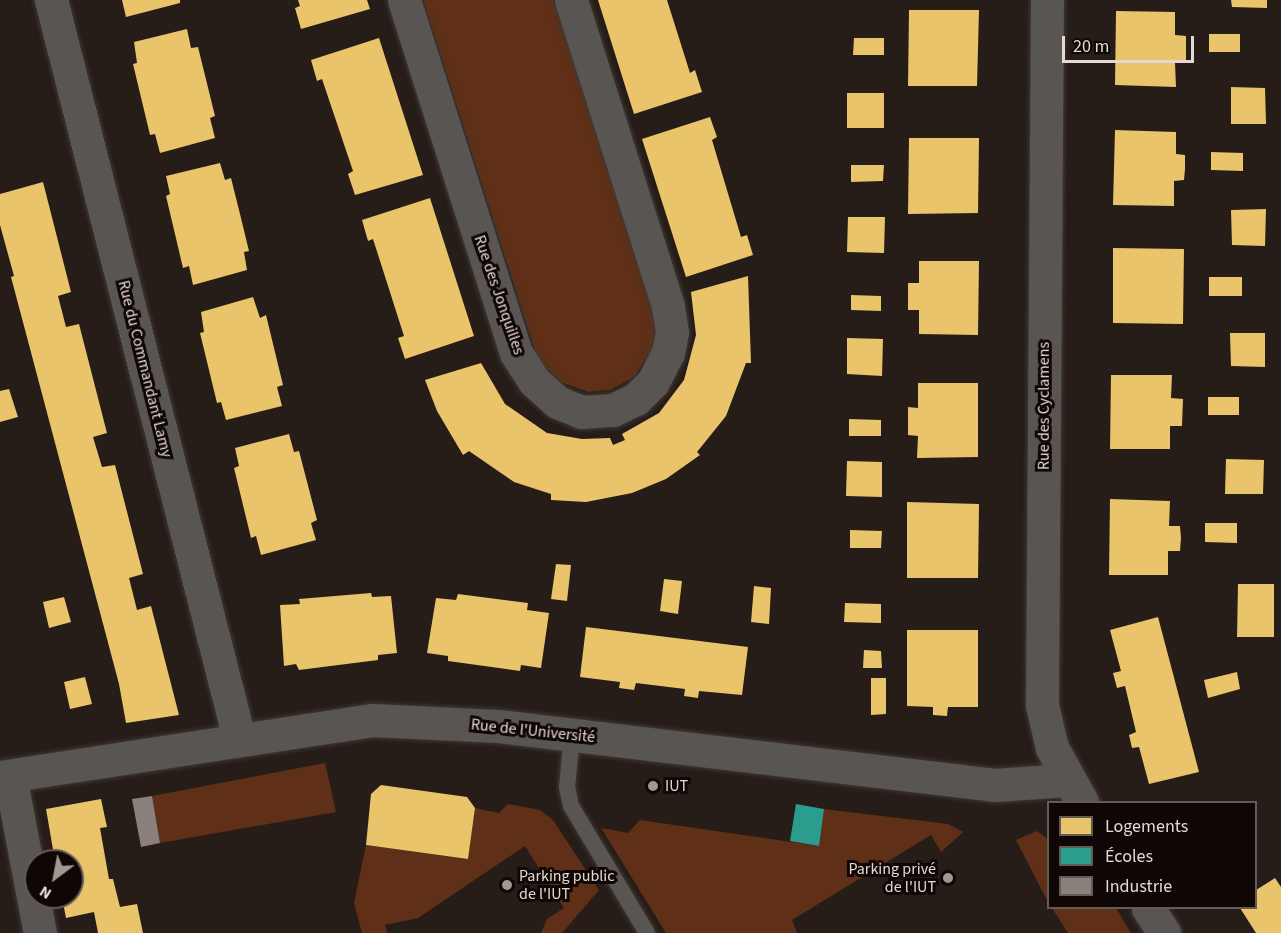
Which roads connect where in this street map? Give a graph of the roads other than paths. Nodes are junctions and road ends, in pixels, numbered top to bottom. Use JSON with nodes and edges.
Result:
{"nodes":[{"id":1,"x":51,"y":0,"type":"edge"},
{"id":2,"x":404,"y":0,"type":"edge"},
{"id":3,"x":571,"y":0,"type":"edge"},
{"id":4,"x":1047,"y":0,"type":"edge"},
{"id":5,"x":572,"y":735,"type":"junction"},
{"id":6,"x":239,"y":738,"type":"junction"},
{"id":7,"x":5,"y":777,"type":"edge"},
{"id":8,"x":1074,"y":791,"type":"edge"},
{"id":9,"x":1149,"y":909,"type":"edge"},
{"id":10,"x":40,"y":933,"type":"edge"},
{"id":11,"x":646,"y":933,"type":"edge"},
{"id":12,"x":1164,"y":933,"type":"edge"}],
"edges":[{"from":1,"to":6,"type":"street","name":"Rue du Commandant Lamy"},
{"from":2,"to":3,"type":"street","name":"Rue des Jonquilles"},
{"from":4,"to":8,"type":"street","name":"Rue des Cyclamens"},
{"from":5,"to":6,"type":"street","name":"Rue de l'Université"},
{"from":5,"to":8,"type":"street","name":"Rue de l'Université"},
{"from":5,"to":11,"type":"lane"},
{"from":6,"to":7,"type":"street","name":"Rue de l'Université"},
{"from":7,"to":10,"type":"street"},
{"from":9,"to":12,"type":"street"}]}
